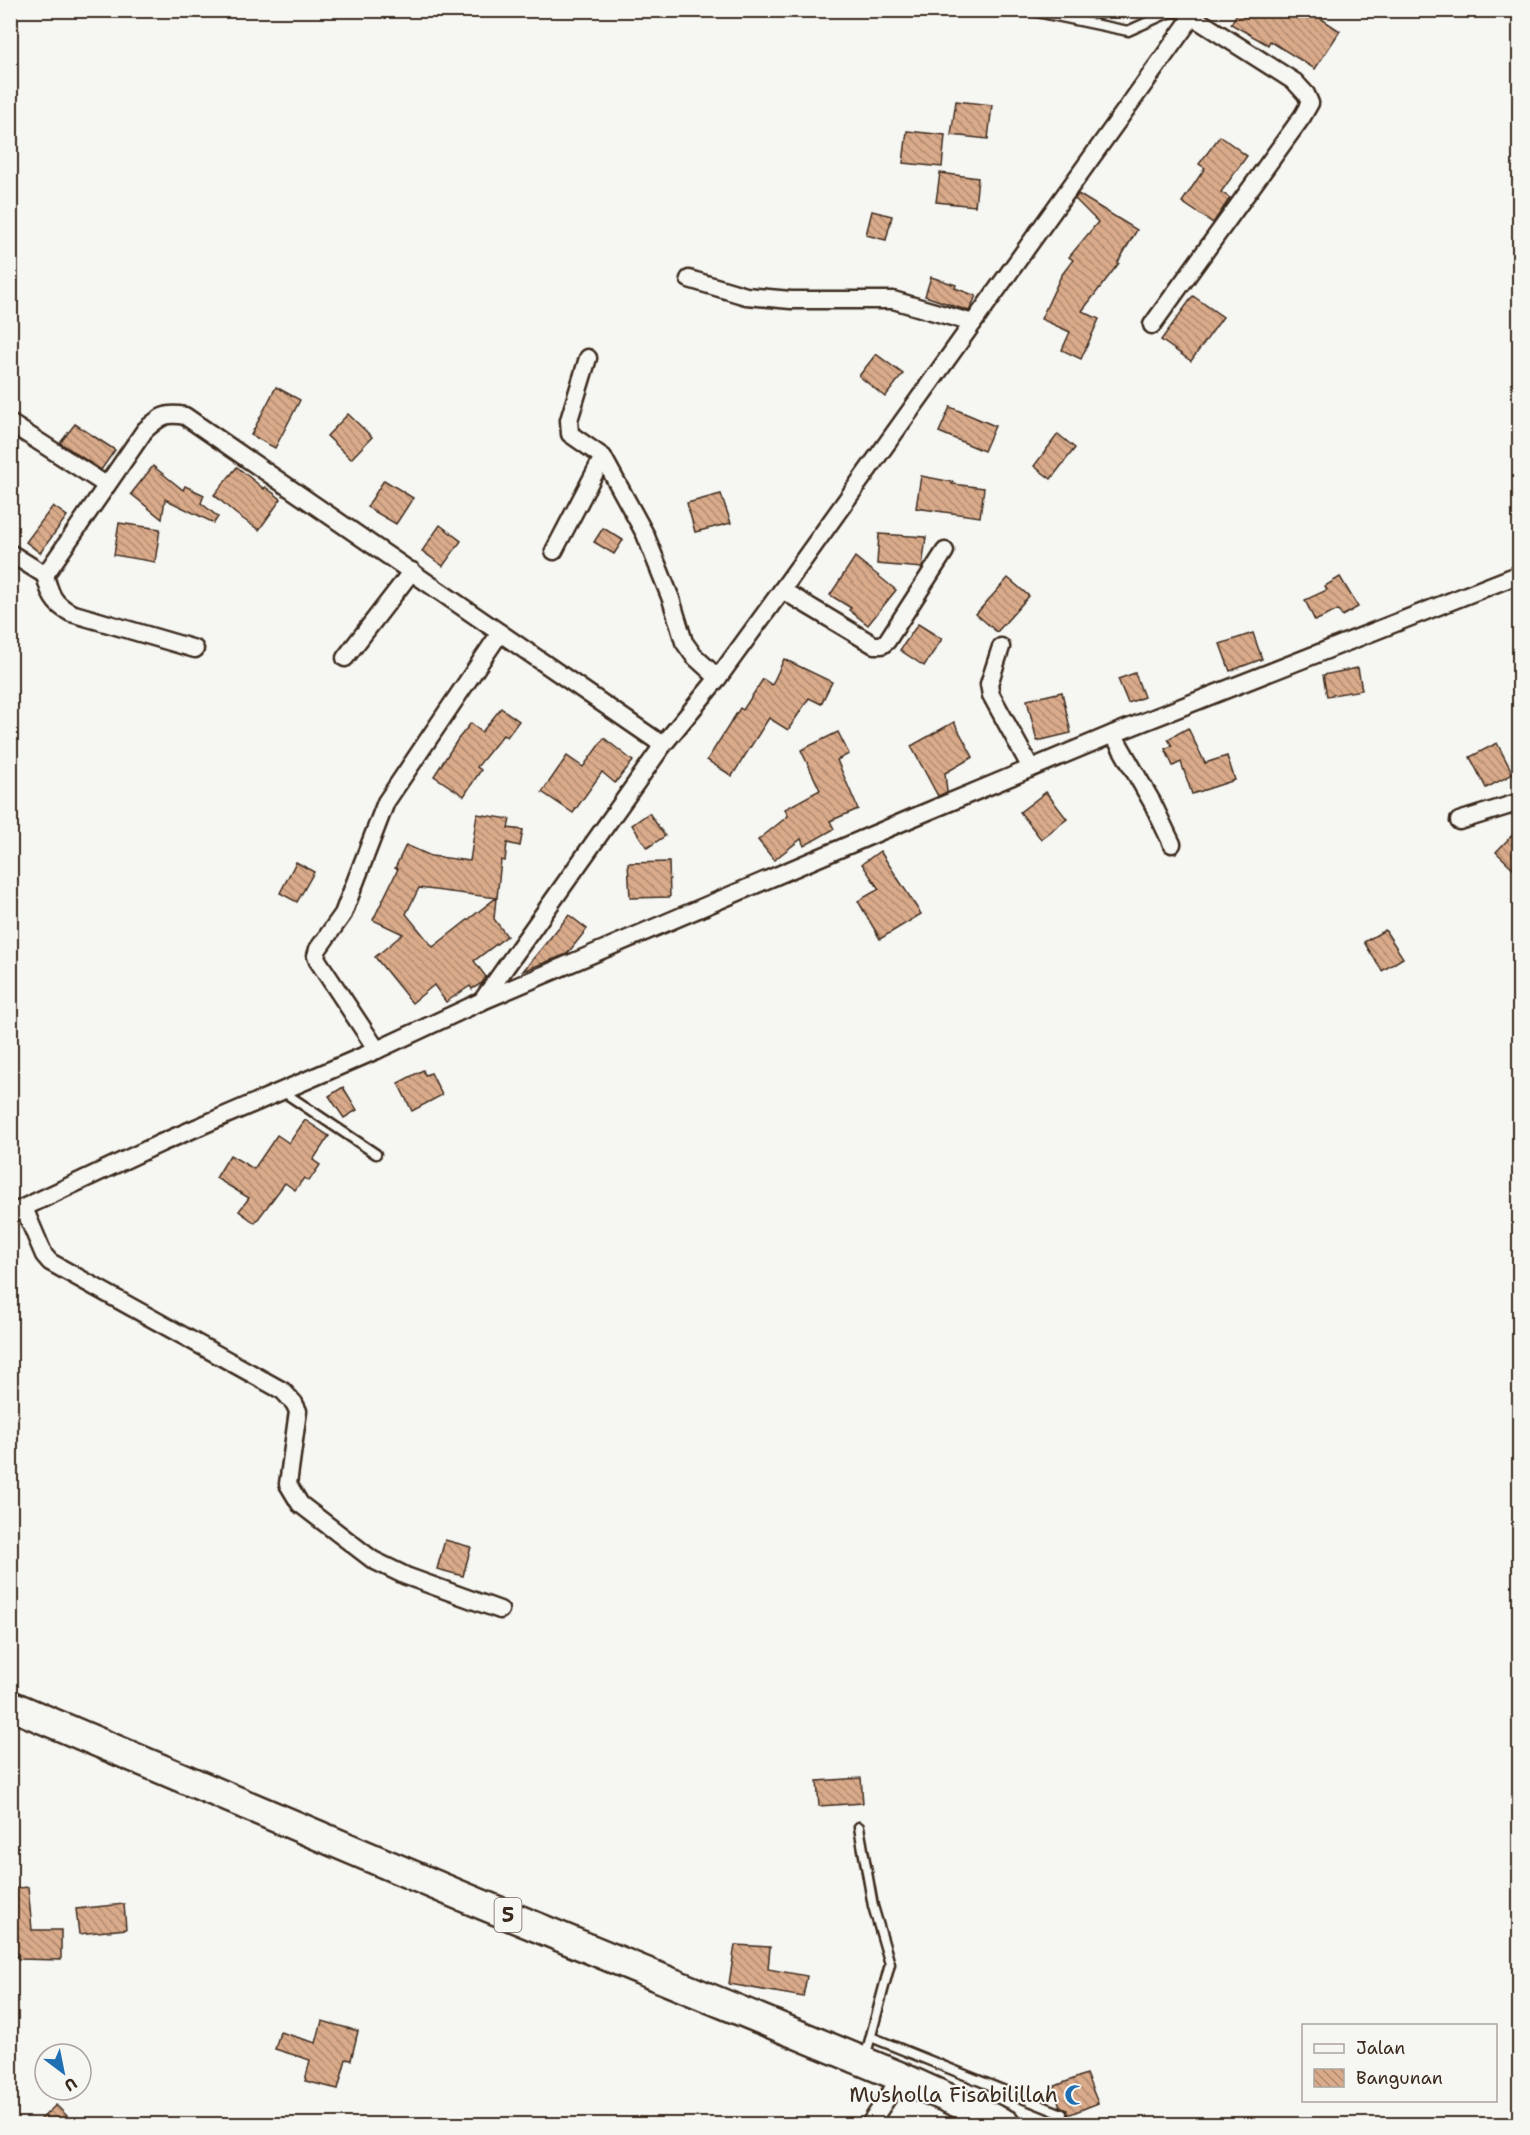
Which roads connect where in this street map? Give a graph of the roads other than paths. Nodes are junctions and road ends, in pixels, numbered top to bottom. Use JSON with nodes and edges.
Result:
{"nodes":[{"id":1,"x":1027,"y":10,"type":"edge"},
{"id":2,"x":1195,"y":14,"type":"edge"},
{"id":3,"x":689,"y":279,"type":"dead end"},
{"id":4,"x":974,"y":323,"type":"junction"},
{"id":5,"x":1152,"y":325,"type":"dead end"},
{"id":6,"x":588,"y":358,"type":"dead end"},
{"id":7,"x":10,"y":423,"type":"edge"},
{"id":8,"x":603,"y":457,"type":"junction"},
{"id":9,"x":106,"y":485,"type":"junction"},
{"id":10,"x":554,"y":551,"type":"dead end"},
{"id":11,"x":945,"y":551,"type":"dead end"},
{"id":12,"x":10,"y":553,"type":"edge"},
{"id":13,"x":412,"y":571,"type":"junction"},
{"id":14,"x":1520,"y":574,"type":"edge"},
{"id":15,"x":45,"y":575,"type":"junction"},
{"id":16,"x":782,"y":590,"type":"junction"},
{"id":17,"x":500,"y":633,"type":"junction"},
{"id":18,"x":1001,"y":647,"type":"dead end"},
{"id":19,"x":195,"y":649,"type":"dead end"},
{"id":20,"x":345,"y":658,"type":"dead end"},
{"id":21,"x":718,"y":678,"type":"junction"},
{"id":22,"x":1113,"y":734,"type":"junction"},
{"id":23,"x":663,"y":745,"type":"junction"},
{"id":24,"x":1031,"y":768,"type":"junction"},
{"id":25,"x":1520,"y":802,"type":"edge"},
{"id":26,"x":1459,"y":821,"type":"dead end"},
{"id":27,"x":1172,"y":844,"type":"dead end"},
{"id":28,"x":480,"y":1002,"type":"junction"},
{"id":29,"x":377,"y":1050,"type":"junction"},
{"id":30,"x":281,"y":1091,"type":"junction"},
{"id":31,"x":376,"y":1154,"type":"dead end"},
{"id":32,"x":17,"y":1211,"type":"edge"},
{"id":33,"x":500,"y":1610,"type":"dead end"},
{"id":34,"x":10,"y":1705,"type":"edge"},
{"id":35,"x":859,"y":1827,"type":"dead end"},
{"id":36,"x":867,"y":2049,"type":"junction"},
{"id":37,"x":901,"y":2077,"type":"junction"},
{"id":38,"x":1062,"y":2114,"type":"dead end"},
{"id":39,"x":870,"y":2124,"type":"edge"},
{"id":40,"x":1005,"y":2124,"type":"edge"}],
"edges":[{"from":1,"to":2,"type":"lane"},
{"from":2,"to":4,"type":"street"},
{"from":2,"to":5,"type":"street"},
{"from":3,"to":4,"type":"street"},
{"from":4,"to":16,"type":"street"},
{"from":6,"to":8,"type":"street"},
{"from":7,"to":9,"type":"street"},
{"from":8,"to":10,"type":"street"},
{"from":8,"to":21,"type":"street"},
{"from":9,"to":13,"type":"street"},
{"from":9,"to":15,"type":"street"},
{"from":11,"to":16,"type":"street"},
{"from":12,"to":15,"type":"street"},
{"from":13,"to":17,"type":"street"},
{"from":13,"to":20,"type":"street"},
{"from":14,"to":22,"type":"street"},
{"from":15,"to":19,"type":"street"},
{"from":16,"to":21,"type":"street"},
{"from":17,"to":23,"type":"street"},
{"from":17,"to":29,"type":"street"},
{"from":18,"to":24,"type":"street"},
{"from":21,"to":23,"type":"street"},
{"from":22,"to":24,"type":"street"},
{"from":22,"to":27,"type":"street"},
{"from":23,"to":28,"type":"street"},
{"from":24,"to":28,"type":"street"},
{"from":25,"to":26,"type":"street"},
{"from":28,"to":29,"type":"street"},
{"from":29,"to":30,"type":"street"},
{"from":30,"to":31,"type":"lane"},
{"from":30,"to":32,"type":"street"},
{"from":32,"to":33,"type":"street"},
{"from":34,"to":36,"type":"highway","number":"5"},
{"from":35,"to":36,"type":"lane"},
{"from":36,"to":37,"type":"highway","number":"5"},
{"from":36,"to":38,"type":"lane"},
{"from":37,"to":39,"type":"street"},
{"from":37,"to":40,"type":"highway","number":"5"}]}
